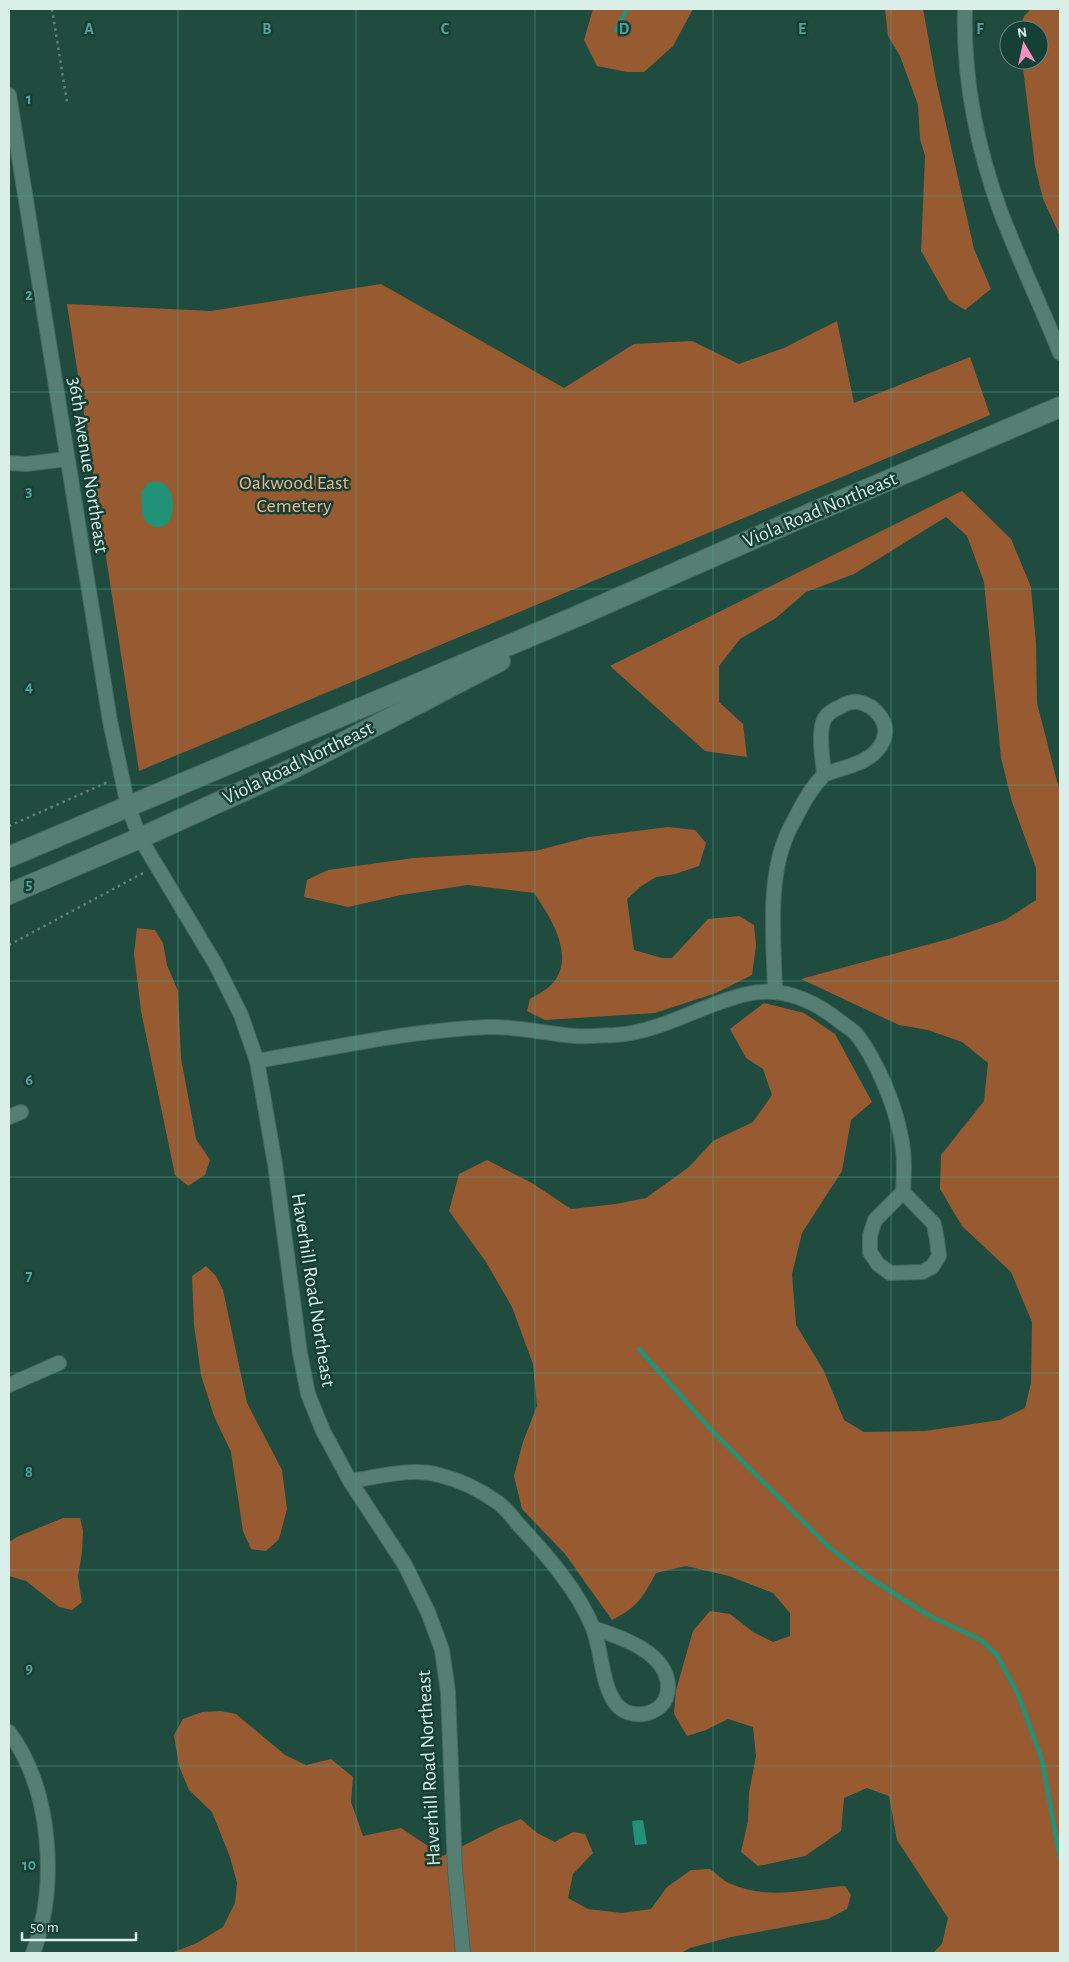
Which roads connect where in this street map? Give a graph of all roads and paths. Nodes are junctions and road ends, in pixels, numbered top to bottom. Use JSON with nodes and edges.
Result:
{"nodes":[{"id":1,"x":52,"y":9,"type":"edge"},
{"id":2,"x":965,"y":9,"type":"edge"},
{"id":3,"x":9,"y":95,"type":"edge"},
{"id":4,"x":68,"y":102,"type":"dead end"},
{"id":5,"x":1060,"y":353,"type":"edge"},
{"id":6,"x":1060,"y":407,"type":"edge"},
{"id":7,"x":66,"y":459,"type":"junction"},
{"id":8,"x":9,"y":463,"type":"edge"},
{"id":9,"x":580,"y":615,"type":"junction"},
{"id":10,"x":824,"y":774,"type":"junction"},
{"id":11,"x":121,"y":776,"type":"junction"},
{"id":12,"x":128,"y":806,"type":"junction"},
{"id":13,"x":9,"y":826,"type":"edge"},
{"id":14,"x":140,"y":838,"type":"junction"},
{"id":15,"x":9,"y":858,"type":"edge"},
{"id":16,"x":157,"y":866,"type":"junction"},
{"id":17,"x":9,"y":894,"type":"edge"},
{"id":18,"x":9,"y":945,"type":"edge"},
{"id":19,"x":775,"y":991,"type":"junction"},
{"id":20,"x":257,"y":1061,"type":"junction"},
{"id":21,"x":903,"y":1192,"type":"junction"},
{"id":22,"x":60,"y":1363,"type":"dead end"},
{"id":23,"x":9,"y":1385,"type":"edge"},
{"id":24,"x":350,"y":1481,"type":"junction"},
{"id":25,"x":593,"y":1628,"type":"junction"},
{"id":26,"x":9,"y":1732,"type":"edge"},
{"id":27,"x":33,"y":1953,"type":"edge"},
{"id":28,"x":463,"y":1953,"type":"edge"}],
"edges":[{"from":1,"to":4,"type":"path"},
{"from":2,"to":5,"type":"street"},
{"from":3,"to":7,"type":"street","name":"36th Avenue Northeast"},
{"from":6,"to":9,"type":"main road","name":"Viola Road Northeast"},
{"from":7,"to":8,"type":"street"},
{"from":7,"to":11,"type":"street","name":"36th Avenue Northeast"},
{"from":9,"to":12,"type":"main road","name":"Viola Road Northeast"},
{"from":9,"to":14,"type":"main road","name":"Viola Road Northeast"},
{"from":10,"to":10,"type":"street"},
{"from":10,"to":19,"type":"street"},
{"from":11,"to":12,"type":"street","name":"36th Avenue Northeast"},
{"from":11,"to":13,"type":"path"},
{"from":12,"to":14,"type":"street","name":"36th Avenue Northeast"},
{"from":12,"to":15,"type":"main road","name":"Viola Road Northeast"},
{"from":14,"to":16,"type":"street","name":"Haverhill Road Northeast"},
{"from":14,"to":17,"type":"main road","name":"Viola Road Northeast"},
{"from":16,"to":18,"type":"path"},
{"from":16,"to":20,"type":"street","name":"Haverhill Road Northeast"},
{"from":19,"to":20,"type":"street"},
{"from":19,"to":21,"type":"street"},
{"from":20,"to":24,"type":"street","name":"Haverhill Road Northeast"},
{"from":21,"to":21,"type":"street"},
{"from":22,"to":23,"type":"street"},
{"from":24,"to":25,"type":"street"},
{"from":24,"to":28,"type":"street","name":"Haverhill Road Northeast"},
{"from":25,"to":25,"type":"street"},
{"from":26,"to":27,"type":"street"}]}
